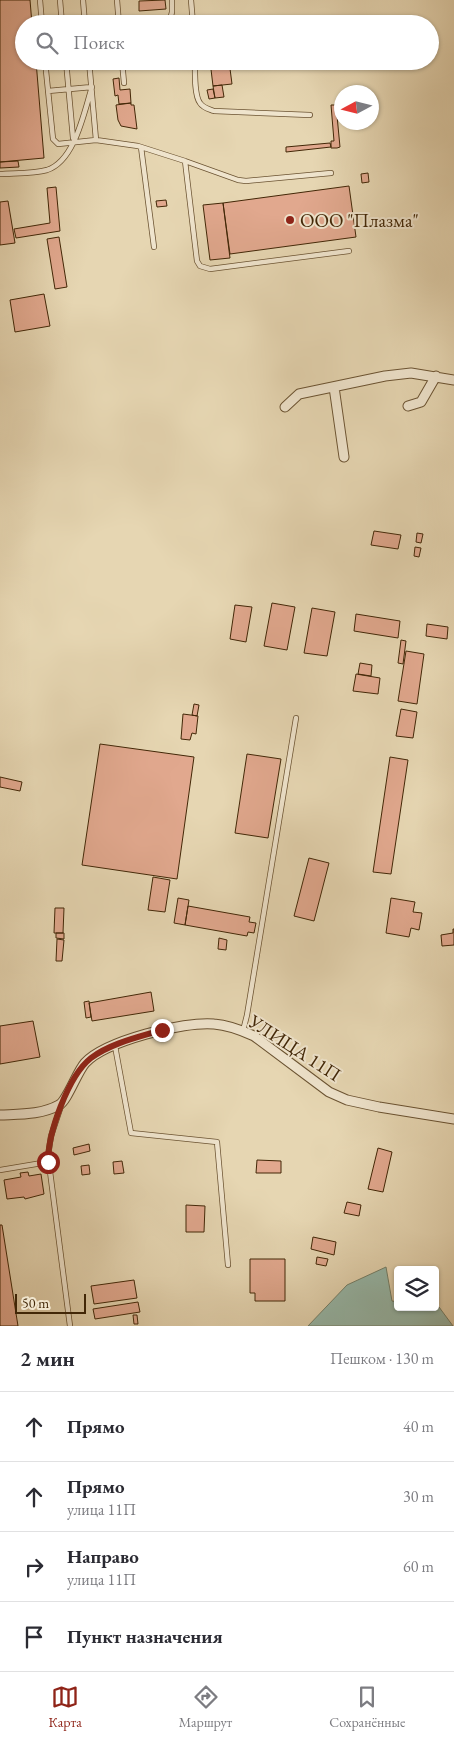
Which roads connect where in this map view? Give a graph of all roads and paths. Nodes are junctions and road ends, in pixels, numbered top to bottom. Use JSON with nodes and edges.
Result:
{"nodes":[{"id":1,"x":40,"y":0,"type":"edge"},
{"id":2,"x":60,"y":0,"type":"edge"},
{"id":3,"x":83,"y":0,"type":"edge"},
{"id":4,"x":116,"y":0,"type":"edge"},
{"id":5,"x":172,"y":0,"type":"edge"},
{"id":6,"x":191,"y":0,"type":"edge"},
{"id":7,"x":41,"y":15,"type":"edge"},
{"id":8,"x":61,"y":15,"type":"edge"},
{"id":9,"x":84,"y":15,"type":"edge"},
{"id":10,"x":118,"y":15,"type":"edge"},
{"id":11,"x":171,"y":15,"type":"edge"},
{"id":12,"x":192,"y":15,"type":"edge"},
{"id":13,"x":46,"y":70,"type":"edge"},
{"id":14,"x":67,"y":70,"type":"edge"},
{"id":15,"x":90,"y":70,"type":"edge"},
{"id":16,"x":123,"y":70,"type":"edge"},
{"id":17,"x":196,"y":70,"type":"edge"},
{"id":18,"x":124,"y":83,"type":"dead end"},
{"id":19,"x":92,"y":87,"type":"junction"},
{"id":20,"x":69,"y":89,"type":"junction"},
{"id":21,"x":48,"y":91,"type":"junction"},
{"id":22,"x":310,"y":115,"type":"dead end"},
{"id":23,"x":96,"y":140,"type":"junction"},
{"id":24,"x":74,"y":142,"type":"junction"},
{"id":25,"x":141,"y":147,"type":"junction"},
{"id":26,"x":185,"y":160,"type":"junction"},
{"id":27,"x":331,"y":173,"type":"dead end"},
{"id":28,"x":0,"y":174,"type":"edge"},
{"id":29,"x":154,"y":247,"type":"dead end"},
{"id":30,"x":349,"y":251,"type":"dead end"},
{"id":31,"x":436,"y":376,"type":"junction"},
{"id":32,"x":454,"y":380,"type":"edge"},
{"id":33,"x":334,"y":387,"type":"junction"},
{"id":34,"x":408,"y":406,"type":"dead end"},
{"id":35,"x":285,"y":407,"type":"dead end"},
{"id":36,"x":344,"y":457,"type":"dead end"},
{"id":37,"x":296,"y":718,"type":"dead end"},
{"id":38,"x":243,"y":1031,"type":"junction"},
{"id":39,"x":115,"y":1046,"type":"junction"},
{"id":40,"x":62,"y":1104,"type":"junction"},
{"id":41,"x":0,"y":1115,"type":"edge"},
{"id":42,"x":454,"y":1119,"type":"edge"},
{"id":43,"x":48,"y":1162,"type":"junction"},
{"id":44,"x":0,"y":1170,"type":"edge"},
{"id":45,"x":228,"y":1265,"type":"dead end"},
{"id":46,"x":70,"y":1326,"type":"edge"}],
"edges":[{"from":1,"to":7,"type":"lane"},
{"from":2,"to":8,"type":"lane"},
{"from":3,"to":9,"type":"lane"},
{"from":4,"to":10,"type":"lane"},
{"from":5,"to":11,"type":"lane"},
{"from":6,"to":12,"type":"lane"},
{"from":13,"to":21,"type":"lane"},
{"from":14,"to":20,"type":"lane"},
{"from":15,"to":19,"type":"lane"},
{"from":16,"to":18,"type":"lane"},
{"from":17,"to":22,"type":"lane"},
{"from":19,"to":20,"type":"lane"},
{"from":19,"to":23,"type":"lane"},
{"from":19,"to":24,"type":"lane"},
{"from":20,"to":21,"type":"lane"},
{"from":20,"to":24,"type":"lane"},
{"from":21,"to":24,"type":"lane"},
{"from":23,"to":24,"type":"lane"},
{"from":23,"to":25,"type":"lane"},
{"from":24,"to":28,"type":"lane"},
{"from":25,"to":26,"type":"lane"},
{"from":25,"to":29,"type":"lane"},
{"from":26,"to":27,"type":"lane"},
{"from":26,"to":30,"type":"lane"},
{"from":31,"to":32,"type":"street"},
{"from":31,"to":33,"type":"street"},
{"from":31,"to":34,"type":"street"},
{"from":33,"to":35,"type":"street"},
{"from":33,"to":36,"type":"street"},
{"from":37,"to":38,"type":"lane"},
{"from":38,"to":39,"type":"street","name":"УЛИЦА 11П"},
{"from":38,"to":42,"type":"street","name":"УЛИЦА 11П"},
{"from":39,"to":40,"type":"street","name":"УЛИЦА 11П"},
{"from":39,"to":45,"type":"lane"},
{"from":40,"to":41,"type":"street"},
{"from":40,"to":43,"type":"lane"},
{"from":43,"to":44,"type":"lane"},
{"from":43,"to":46,"type":"lane"}]}
